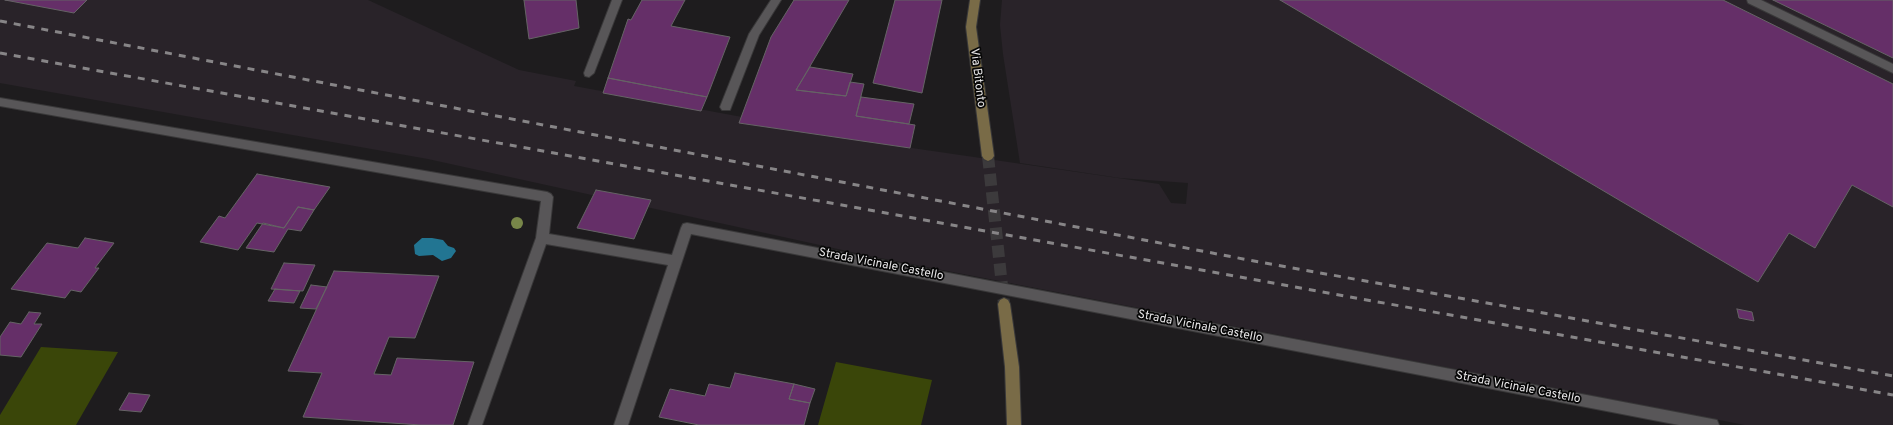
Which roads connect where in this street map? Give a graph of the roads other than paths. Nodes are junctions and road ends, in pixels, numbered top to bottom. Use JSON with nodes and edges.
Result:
{"nodes":[{"id":1,"x":617,"y":0,"type":"edge"},
{"id":2,"x":776,"y":0,"type":"edge"},
{"id":3,"x":974,"y":0,"type":"edge"},
{"id":4,"x":1752,"y":0,"type":"edge"},
{"id":5,"x":1893,"y":69,"type":"edge"},
{"id":6,"x":589,"y":72,"type":"dead end"},
{"id":7,"x":0,"y":102,"type":"edge"},
{"id":8,"x":726,"y":107,"type":"dead end"},
{"id":9,"x":988,"y":156,"type":"tunnel mouth"},
{"id":10,"x":542,"y":238,"type":"junction"},
{"id":11,"x":675,"y":261,"type":"junction"},
{"id":12,"x":1004,"y":304,"type":"tunnel mouth"},
{"id":13,"x":475,"y":425,"type":"edge"},
{"id":14,"x":621,"y":425,"type":"edge"},
{"id":15,"x":1014,"y":425,"type":"edge"},
{"id":16,"x":1712,"y":425,"type":"edge"}],
"edges":[{"from":1,"to":6,"type":"street"},
{"from":2,"to":8,"type":"street"},
{"from":3,"to":9,"type":"main road","name":"Via Bitonto"},
{"from":4,"to":5,"type":"street"},
{"from":7,"to":10,"type":"street"},
{"from":10,"to":11,"type":"street"},
{"from":10,"to":13,"type":"street"},
{"from":11,"to":14,"type":"street"},
{"from":11,"to":16,"type":"street","name":"Strada Vicinale Castello"},
{"from":12,"to":15,"type":"main road"}]}
